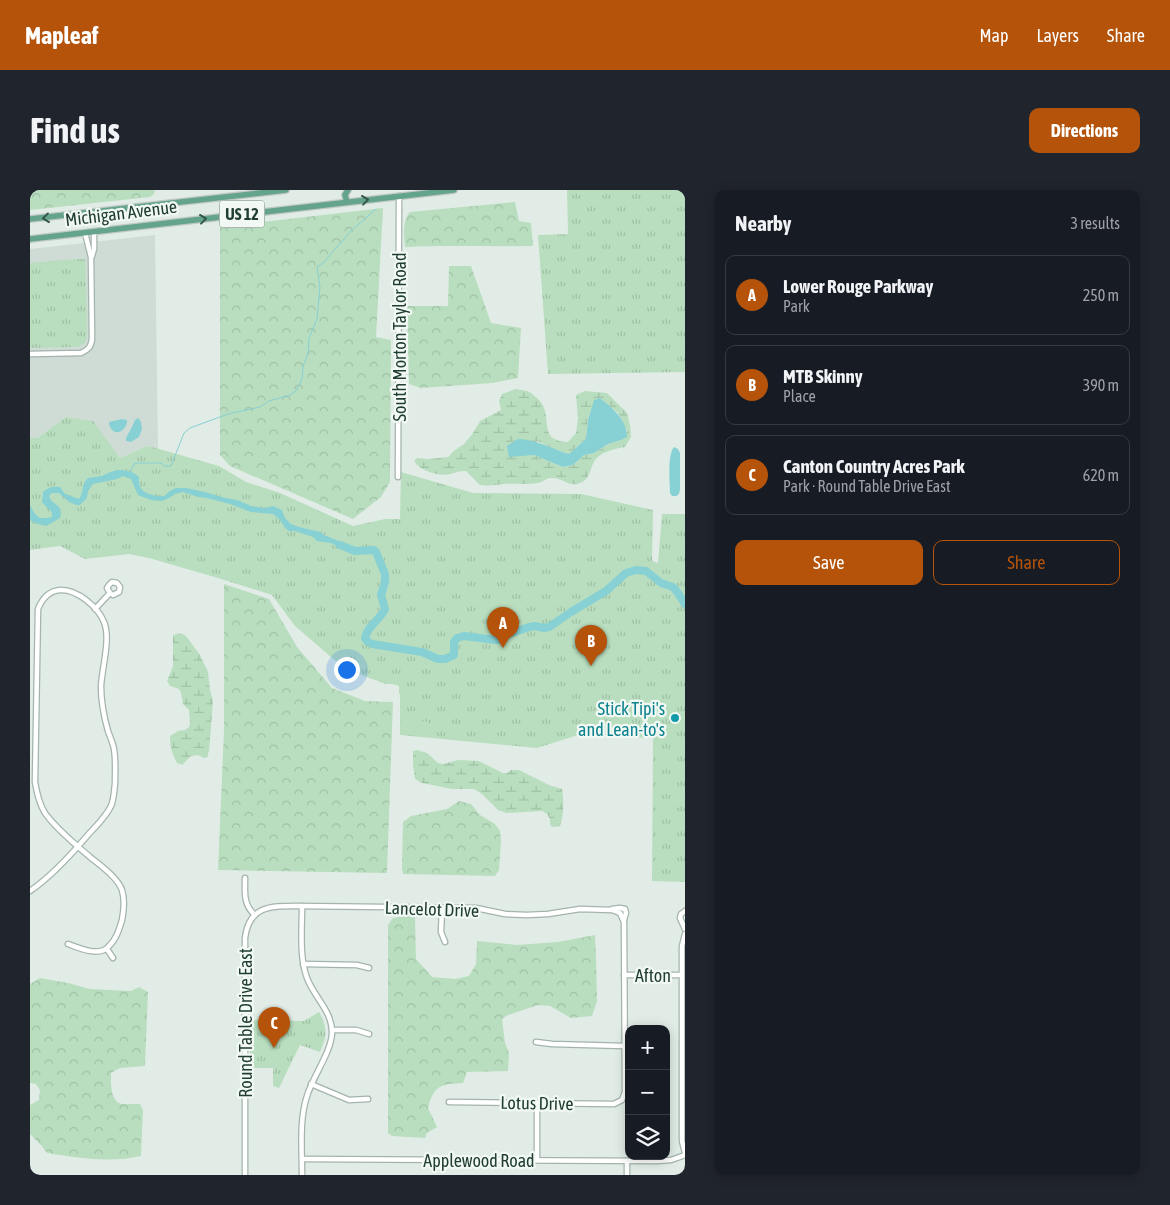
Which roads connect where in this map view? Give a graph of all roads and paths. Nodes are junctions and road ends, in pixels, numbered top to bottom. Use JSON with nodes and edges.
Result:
{"nodes":[{"id":1,"x":286,"y":190,"type":"edge"},
{"id":2,"x":348,"y":190,"type":"edge"},
{"id":3,"x":454,"y":190,"type":"edge"},
{"id":4,"x":399,"y":196,"type":"junction"},
{"id":5,"x":347,"y":202,"type":"junction"},
{"id":6,"x":30,"y":220,"type":"edge"},
{"id":7,"x":94,"y":232,"type":"junction"},
{"id":8,"x":85,"y":233,"type":"junction"},
{"id":9,"x":30,"y":239,"type":"edge"},
{"id":10,"x":91,"y":257,"type":"junction"},
{"id":11,"x":30,"y":354,"type":"edge"},
{"id":12,"x":398,"y":477,"type":"dead end"},
{"id":13,"x":110,"y":593,"type":"dead end"},
{"id":14,"x":95,"y":609,"type":"junction"},
{"id":15,"x":78,"y":846,"type":"junction"},
{"id":16,"x":245,"y":878,"type":"dead end"},
{"id":17,"x":30,"y":891,"type":"edge"},
{"id":18,"x":302,"y":906,"type":"junction"},
{"id":19,"x":442,"y":908,"type":"junction"},
{"id":20,"x":612,"y":910,"type":"junction"},
{"id":21,"x":685,"y":912,"type":"edge"},
{"id":22,"x":255,"y":915,"type":"junction"},
{"id":23,"x":624,"y":922,"type":"junction"},
{"id":24,"x":685,"y":929,"type":"edge"},
{"id":25,"x":685,"y":934,"type":"edge"},
{"id":26,"x":445,"y":942,"type":"dead end"},
{"id":27,"x":68,"y":944,"type":"dead end"},
{"id":28,"x":107,"y":949,"type":"junction"},
{"id":29,"x":113,"y":958,"type":"dead end"},
{"id":30,"x":303,"y":964,"type":"junction"},
{"id":31,"x":369,"y":968,"type":"dead end"},
{"id":32,"x":624,"y":975,"type":"junction"},
{"id":33,"x":682,"y":975,"type":"junction"},
{"id":34,"x":332,"y":1030,"type":"junction"},
{"id":35,"x":370,"y":1034,"type":"dead end"},
{"id":36,"x":536,"y":1042,"type":"dead end"},
{"id":37,"x":624,"y":1046,"type":"junction"},
{"id":38,"x":683,"y":1078,"type":"edge"},
{"id":39,"x":311,"y":1084,"type":"junction"},
{"id":40,"x":368,"y":1099,"type":"dead end"},
{"id":41,"x":449,"y":1102,"type":"dead end"},
{"id":42,"x":537,"y":1103,"type":"junction"},
{"id":43,"x":685,"y":1154,"type":"edge"},
{"id":44,"x":303,"y":1159,"type":"junction"},
{"id":45,"x":537,"y":1160,"type":"junction"},
{"id":46,"x":627,"y":1161,"type":"junction"},
{"id":47,"x":246,"y":1175,"type":"edge"},
{"id":48,"x":302,"y":1175,"type":"edge"},
{"id":49,"x":627,"y":1175,"type":"edge"}],
"edges":[{"from":1,"to":6,"type":"main road","name":"Michigan Avenue","number":"US 12","one_way":true},
{"from":2,"to":5,"type":"main road"},
{"from":3,"to":4,"type":"main road","name":"Michigan Avenue","number":"US 12"},
{"from":5,"to":4,"type":"main road","name":"Michigan Avenue","number":"US 12","one_way":true},
{"from":4,"to":12,"type":"street","name":"South Morton Taylor Road"},
{"from":7,"to":5,"type":"main road","name":"Michigan Avenue","number":"US 12","one_way":true},
{"from":7,"to":8,"type":"main road","name":"Michigan Avenue","number":"US 12"},
{"from":7,"to":10,"type":"street"},
{"from":8,"to":9,"type":"main road","name":"Michigan Avenue","number":"US 12"},
{"from":8,"to":10,"type":"street"},
{"from":10,"to":11,"type":"street"},
{"from":13,"to":14,"type":"street"},
{"from":14,"to":15,"type":"street"},
{"from":14,"to":15,"type":"street"},
{"from":15,"to":17,"type":"street"},
{"from":15,"to":28,"type":"street"},
{"from":16,"to":22,"type":"street"},
{"from":18,"to":19,"type":"street","name":"Lancelot Drive"},
{"from":18,"to":22,"type":"street","name":"Lancelot Drive"},
{"from":18,"to":30,"type":"street"},
{"from":19,"to":20,"type":"street","name":"Lancelot Drive"},
{"from":19,"to":26,"type":"street"},
{"from":20,"to":23,"type":"street","name":"Lancelot Drive"},
{"from":20,"to":23,"type":"street","name":"Lancelot Drive"},
{"from":21,"to":24,"type":"street"},
{"from":22,"to":47,"type":"street","name":"Round Table Drive East"},
{"from":23,"to":32,"type":"street"},
{"from":25,"to":33,"type":"street"},
{"from":27,"to":28,"type":"street"},
{"from":28,"to":29,"type":"street"},
{"from":30,"to":31,"type":"street"},
{"from":30,"to":34,"type":"street"},
{"from":32,"to":33,"type":"street","name":"Afton"},
{"from":32,"to":37,"type":"street"},
{"from":33,"to":38,"type":"street"},
{"from":34,"to":35,"type":"street"},
{"from":34,"to":39,"type":"street"},
{"from":36,"to":37,"type":"street"},
{"from":37,"to":42,"type":"street","name":"Lotus Drive"},
{"from":38,"to":43,"type":"street"},
{"from":39,"to":40,"type":"street"},
{"from":39,"to":44,"type":"street"},
{"from":41,"to":42,"type":"street","name":"Lotus Drive"},
{"from":42,"to":45,"type":"street"},
{"from":43,"to":46,"type":"street","name":"Applewood Road"},
{"from":44,"to":45,"type":"street","name":"Applewood Road"},
{"from":44,"to":48,"type":"street"},
{"from":45,"to":46,"type":"street","name":"Applewood Road"},
{"from":46,"to":49,"type":"street"}]}
